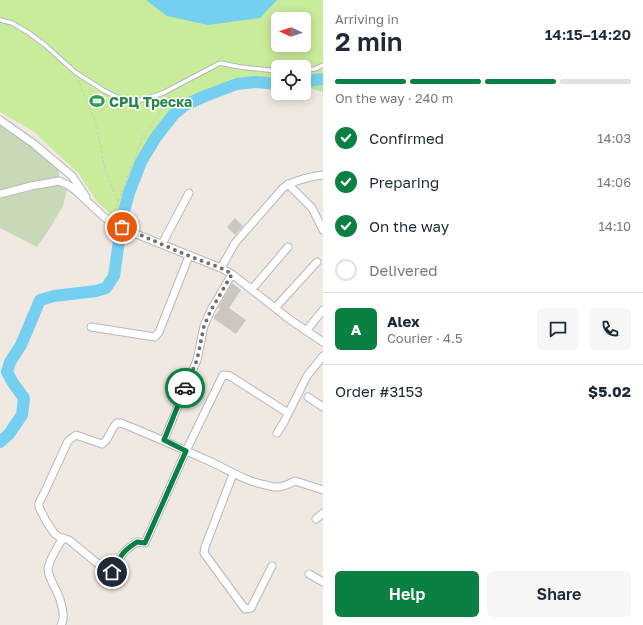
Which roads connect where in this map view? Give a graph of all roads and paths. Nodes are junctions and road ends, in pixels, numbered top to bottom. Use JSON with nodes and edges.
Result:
{"nodes":[{"id":1,"x":0,"y":20,"type":"edge"},
{"id":2,"x":323,"y":65,"type":"edge"},
{"id":3,"x":311,"y":69,"type":"edge"},
{"id":4,"x":271,"y":70,"type":"edge"},
{"id":5,"x":75,"y":72,"type":"junction"},
{"id":6,"x":173,"y":88,"type":"junction"},
{"id":7,"x":0,"y":120,"type":"edge"},
{"id":8,"x":54,"y":161,"type":"junction"},
{"id":9,"x":323,"y":175,"type":"edge"},
{"id":10,"x":59,"y":181,"type":"junction"},
{"id":11,"x":288,"y":184,"type":"junction"},
{"id":12,"x":189,"y":193,"type":"dead end"},
{"id":13,"x":0,"y":194,"type":"edge"},
{"id":14,"x":118,"y":202,"type":"junction"},
{"id":15,"x":93,"y":207,"type":"junction"},
{"id":16,"x":113,"y":223,"type":"junction"},
{"id":17,"x":323,"y":230,"type":"edge"},
{"id":18,"x":162,"y":244,"type":"junction"},
{"id":19,"x":288,"y":247,"type":"dead end"},
{"id":20,"x":189,"y":256,"type":"junction"},
{"id":21,"x":316,"y":262,"type":"dead end"},
{"id":22,"x":221,"y":268,"type":"junction"},
{"id":23,"x":232,"y":274,"type":"junction"},
{"id":24,"x":252,"y":289,"type":"junction"},
{"id":25,"x":275,"y":308,"type":"junction"},
{"id":26,"x":323,"y":310,"type":"edge"},
{"id":27,"x":91,"y":327,"type":"dead end"},
{"id":28,"x":306,"y":330,"type":"junction"},
{"id":29,"x":323,"y":342,"type":"edge"},
{"id":30,"x":323,"y":356,"type":"edge"},
{"id":31,"x":308,"y":397,"type":"dead end"},
{"id":32,"x":323,"y":407,"type":"edge"},
{"id":33,"x":288,"y":413,"type":"junction"},
{"id":34,"x":277,"y":433,"type":"dead end"},
{"id":35,"x":164,"y":440,"type":"junction"},
{"id":36,"x":186,"y":451,"type":"junction"},
{"id":37,"x":233,"y":474,"type":"junction"},
{"id":38,"x":323,"y":490,"type":"edge"},
{"id":39,"x":323,"y":513,"type":"edge"},
{"id":40,"x":316,"y":519,"type":"dead end"},
{"id":41,"x":63,"y":538,"type":"junction"},
{"id":42,"x":272,"y":566,"type":"dead end"},
{"id":43,"x":309,"y":574,"type":"dead end"},
{"id":44,"x":323,"y":582,"type":"edge"},
{"id":45,"x":61,"y":625,"type":"edge"}],
"edges":[{"from":1,"to":5,"type":"lane"},
{"from":2,"to":3,"type":"lane"},
{"from":4,"to":6,"type":"lane"},
{"from":5,"to":6,"type":"lane"},
{"from":5,"to":14,"type":"path"},
{"from":6,"to":14,"type":"path"},
{"from":7,"to":8,"type":"street"},
{"from":8,"to":10,"type":"street"},
{"from":8,"to":15,"type":"street"},
{"from":9,"to":11,"type":"street"},
{"from":10,"to":13,"type":"street"},
{"from":10,"to":15,"type":"street"},
{"from":11,"to":17,"type":"street"},
{"from":11,"to":22,"type":"street"},
{"from":12,"to":18,"type":"street"},
{"from":14,"to":16,"type":"path"},
{"from":15,"to":16,"type":"street"},
{"from":16,"to":18,"type":"street"},
{"from":18,"to":20,"type":"street"},
{"from":19,"to":24,"type":"street"},
{"from":20,"to":22,"type":"street"},
{"from":20,"to":27,"type":"street"},
{"from":21,"to":25,"type":"street"},
{"from":22,"to":23,"type":"street"},
{"from":23,"to":24,"type":"street"},
{"from":23,"to":35,"type":"street"},
{"from":24,"to":25,"type":"street"},
{"from":25,"to":28,"type":"street"},
{"from":26,"to":28,"type":"street"},
{"from":28,"to":29,"type":"street"},
{"from":30,"to":33,"type":"street"},
{"from":31,"to":32,"type":"street"},
{"from":33,"to":34,"type":"street"},
{"from":33,"to":36,"type":"street"},
{"from":35,"to":36,"type":"street"},
{"from":35,"to":41,"type":"street"},
{"from":36,"to":37,"type":"street"},
{"from":36,"to":41,"type":"street"},
{"from":37,"to":38,"type":"street"},
{"from":37,"to":42,"type":"street"},
{"from":39,"to":40,"type":"street"},
{"from":41,"to":45,"type":"street"},
{"from":43,"to":44,"type":"street"}]}
